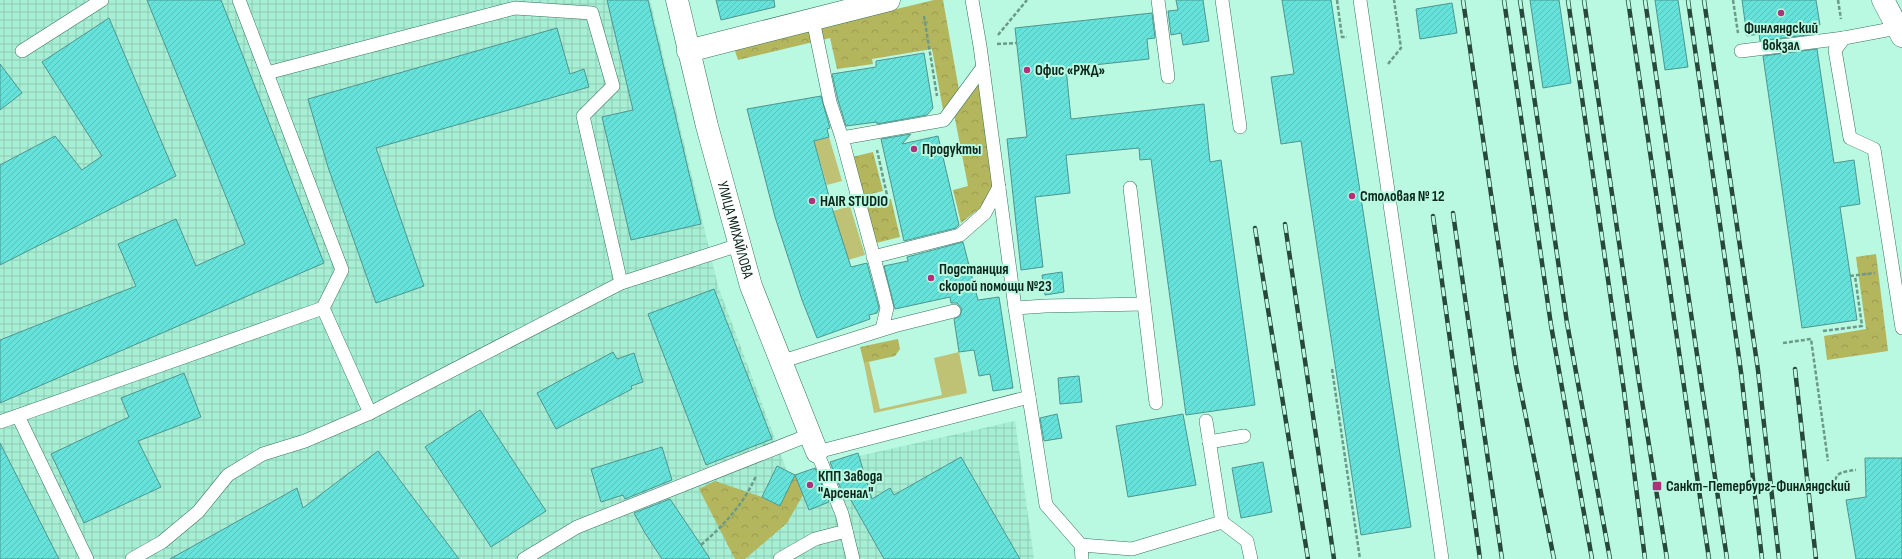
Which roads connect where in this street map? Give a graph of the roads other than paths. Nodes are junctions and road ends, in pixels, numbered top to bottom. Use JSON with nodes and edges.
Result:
{"nodes":[{"id":1,"x":102,"y":0,"type":"edge"},
{"id":2,"x":239,"y":0,"type":"edge"},
{"id":3,"x":677,"y":0,"type":"edge"},
{"id":4,"x":889,"y":0,"type":"edge"},
{"id":5,"x":972,"y":0,"type":"edge"},
{"id":6,"x":1158,"y":0,"type":"edge"},
{"id":7,"x":1222,"y":0,"type":"edge"},
{"id":8,"x":1360,"y":0,"type":"edge"},
{"id":9,"x":1883,"y":0,"type":"edge"},
{"id":10,"x":813,"y":20,"type":"junction"},
{"id":11,"x":1900,"y":32,"type":"edge"},
{"id":12,"x":1844,"y":38,"type":"junction"},
{"id":13,"x":22,"y":51,"type":"dead end"},
{"id":14,"x":688,"y":51,"type":"junction"},
{"id":15,"x":1741,"y":51,"type":"road end"},
{"id":16,"x":983,"y":67,"type":"junction"},
{"id":17,"x":267,"y":73,"type":"junction"},
{"id":18,"x":1168,"y":77,"type":"dead end"},
{"id":19,"x":1240,"y":127,"type":"dead end"},
{"id":20,"x":842,"y":138,"type":"junction"},
{"id":21,"x":1000,"y":187,"type":"junction"},
{"id":22,"x":1130,"y":188,"type":"dead end"},
{"id":23,"x":739,"y":244,"type":"junction"},
{"id":24,"x":873,"y":257,"type":"junction"},
{"id":25,"x":622,"y":283,"type":"junction"},
{"id":26,"x":1144,"y":304,"type":"junction"},
{"id":27,"x":323,"y":308,"type":"junction"},
{"id":28,"x":1015,"y":308,"type":"junction"},
{"id":29,"x":954,"y":311,"type":"dead end"},
{"id":30,"x":1902,"y":328,"type":"edge"},
{"id":31,"x":882,"y":329,"type":"junction"},
{"id":32,"x":780,"y":362,"type":"junction"},
{"id":33,"x":1029,"y":396,"type":"junction"},
{"id":34,"x":1156,"y":403,"type":"dead end"},
{"id":35,"x":370,"y":414,"type":"junction"},
{"id":36,"x":18,"y":416,"type":"junction"},
{"id":37,"x":1206,"y":421,"type":"dead end"},
{"id":38,"x":0,"y":422,"type":"edge"},
{"id":39,"x":1244,"y":436,"type":"dead end"},
{"id":40,"x":1210,"y":442,"type":"junction"},
{"id":41,"x":813,"y":443,"type":"junction"},
{"id":42,"x":1222,"y":522,"type":"junction"},
{"id":43,"x":846,"y":531,"type":"junction"},
{"id":44,"x":1081,"y":545,"type":"junction"},
{"id":45,"x":1133,"y":554,"type":"edge"},
{"id":46,"x":87,"y":559,"type":"edge"},
{"id":47,"x":132,"y":559,"type":"edge"},
{"id":48,"x":524,"y":559,"type":"edge"},
{"id":49,"x":780,"y":559,"type":"edge"},
{"id":50,"x":853,"y":559,"type":"edge"},
{"id":51,"x":1082,"y":559,"type":"edge"},
{"id":52,"x":1251,"y":559,"type":"edge"},
{"id":53,"x":1442,"y":559,"type":"edge"}],
"edges":[{"from":1,"to":13,"type":"lane"},
{"from":2,"to":17,"type":"lane"},
{"from":3,"to":14,"type":"street","name":"УЛИЦА МИХАЙЛОВА"},
{"from":4,"to":10,"type":"street"},
{"from":5,"to":16,"type":"lane"},
{"from":6,"to":18,"type":"lane"},
{"from":7,"to":19,"type":"lane"},
{"from":8,"to":53,"type":"lane"},
{"from":9,"to":11,"type":"street"},
{"from":10,"to":14,"type":"street"},
{"from":10,"to":20,"type":"lane"},
{"from":11,"to":12,"type":"lane"},
{"from":12,"to":15,"type":"lane"},
{"from":12,"to":30,"type":"lane"},
{"from":14,"to":23,"type":"street","name":"УЛИЦА МИХАЙЛОВА"},
{"from":16,"to":20,"type":"lane"},
{"from":16,"to":21,"type":"lane"},
{"from":17,"to":25,"type":"lane"},
{"from":17,"to":27,"type":"lane"},
{"from":20,"to":24,"type":"lane"},
{"from":21,"to":24,"type":"lane"},
{"from":21,"to":28,"type":"lane"},
{"from":22,"to":26,"type":"lane"},
{"from":23,"to":25,"type":"lane"},
{"from":23,"to":32,"type":"street","name":"УЛИЦА МИХАЙЛОВА"},
{"from":24,"to":31,"type":"lane"},
{"from":25,"to":35,"type":"lane"},
{"from":26,"to":28,"type":"lane"},
{"from":26,"to":34,"type":"lane"},
{"from":27,"to":35,"type":"lane"},
{"from":27,"to":36,"type":"lane"},
{"from":28,"to":33,"type":"lane"},
{"from":29,"to":31,"type":"lane"},
{"from":31,"to":32,"type":"lane"},
{"from":32,"to":41,"type":"street","name":"УЛИЦА МИХАЙЛОВА"},
{"from":33,"to":41,"type":"lane"},
{"from":33,"to":44,"type":"lane"},
{"from":35,"to":47,"type":"lane"},
{"from":36,"to":38,"type":"lane"},
{"from":36,"to":46,"type":"lane"},
{"from":37,"to":40,"type":"lane"},
{"from":39,"to":40,"type":"lane"},
{"from":40,"to":42,"type":"lane"},
{"from":41,"to":43,"type":"lane"},
{"from":41,"to":48,"type":"lane"},
{"from":42,"to":45,"type":"lane"},
{"from":42,"to":52,"type":"lane"},
{"from":43,"to":49,"type":"lane"},
{"from":43,"to":50,"type":"lane"},
{"from":44,"to":45,"type":"lane"},
{"from":44,"to":51,"type":"lane"}]}
